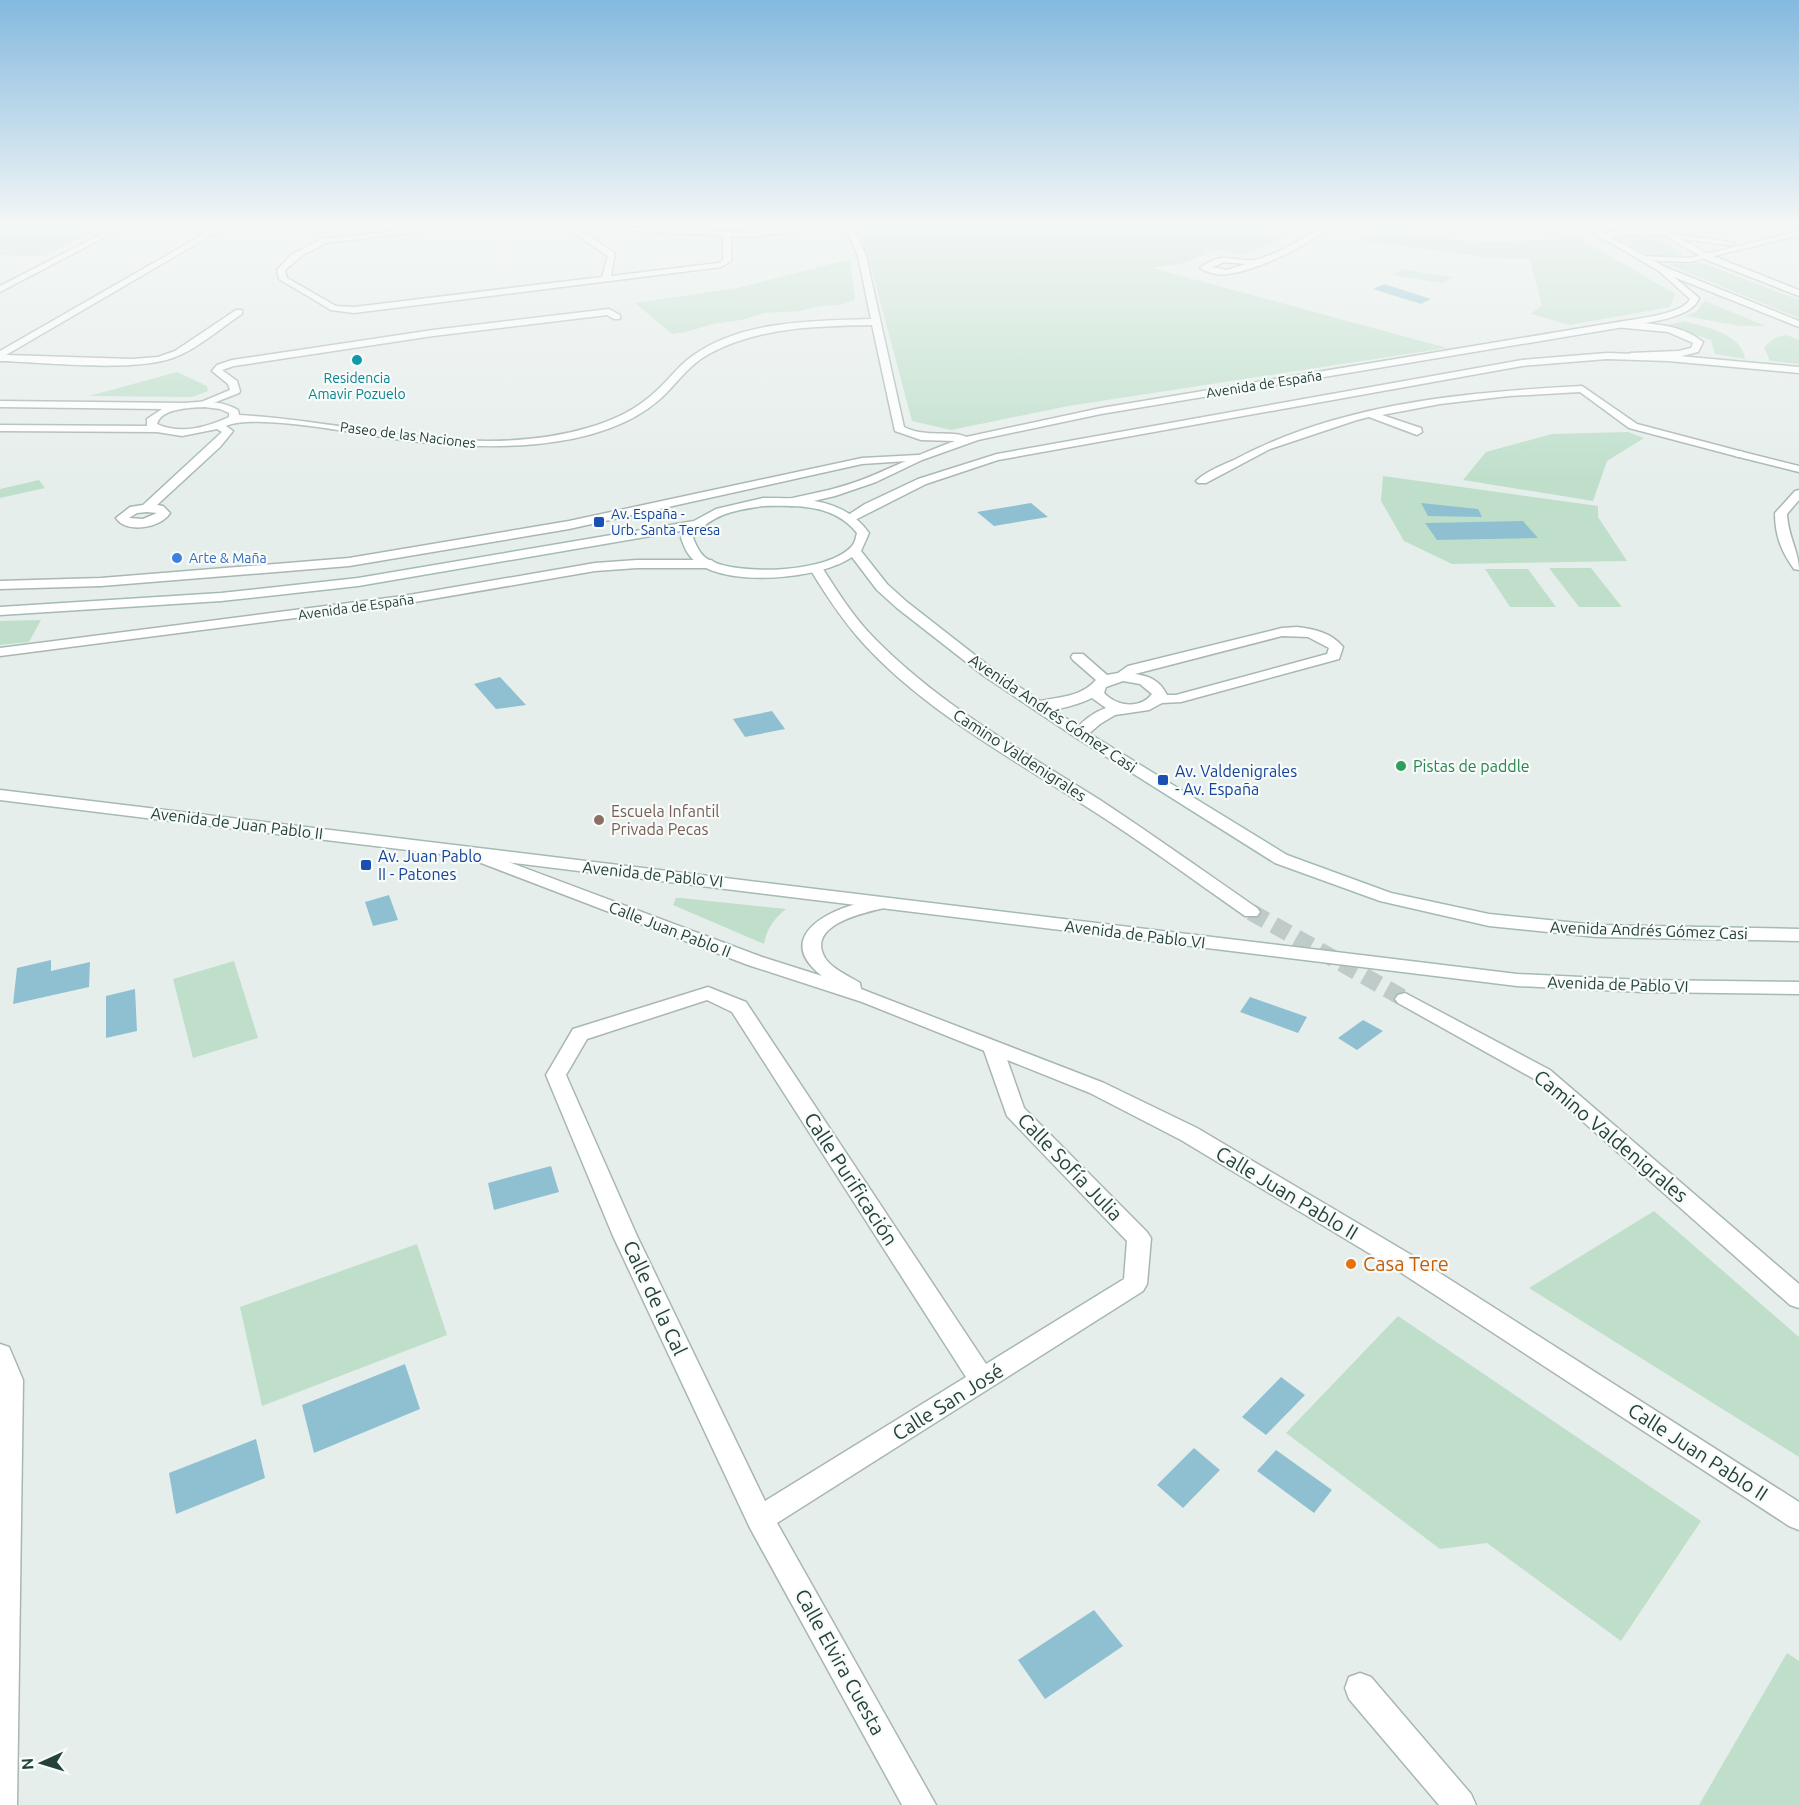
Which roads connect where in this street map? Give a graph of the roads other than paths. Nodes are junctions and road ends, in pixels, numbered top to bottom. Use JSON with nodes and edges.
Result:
{"nodes":[{"id":1,"x":79,"y":310,"type":"edge"},
{"id":2,"x":874,"y":310,"type":"edge"},
{"id":3,"x":1681,"y":310,"type":"edge"},
{"id":4,"x":1765,"y":310,"type":"edge"},
{"id":5,"x":240,"y":312,"type":"dead end"},
{"id":6,"x":617,"y":317,"type":"dead end"},
{"id":7,"x":876,"y":322,"type":"junction"},
{"id":8,"x":1799,"y":324,"type":"edge"},
{"id":9,"x":1618,"y":325,"type":"junction"},
{"id":10,"x":0,"y":356,"type":"edge"},
{"id":11,"x":1607,"y":356,"type":"junction"},
{"id":12,"x":1799,"y":369,"type":"edge"},
{"id":13,"x":0,"y":404,"type":"edge"},
{"id":14,"x":199,"y":405,"type":"junction"},
{"id":15,"x":186,"y":406,"type":"junction"},
{"id":16,"x":1370,"y":414,"type":"junction"},
{"id":17,"x":234,"y":418,"type":"junction"},
{"id":18,"x":218,"y":425,"type":"junction"},
{"id":19,"x":0,"y":428,"type":"edge"},
{"id":20,"x":157,"y":429,"type":"junction"},
{"id":21,"x":1418,"y":432,"type":"dead end"},
{"id":22,"x":975,"y":436,"type":"junction"},
{"id":23,"x":918,"y":458,"type":"junction"},
{"id":24,"x":1799,"y":469,"type":"edge"},
{"id":25,"x":1202,"y":481,"type":"dead end"},
{"id":26,"x":1799,"y":493,"type":"edge"},
{"id":27,"x":792,"y":502,"type":"junction"},
{"id":28,"x":147,"y":508,"type":"dead end"},
{"id":29,"x":851,"y":517,"type":"junction"},
{"id":30,"x":695,"y":525,"type":"junction"},
{"id":31,"x":854,"y":551,"type":"junction"},
{"id":32,"x":711,"y":564,"type":"junction"},
{"id":33,"x":1799,"y":566,"type":"edge"},
{"id":34,"x":816,"y":569,"type":"junction"},
{"id":35,"x":0,"y":585,"type":"edge"},
{"id":36,"x":0,"y":610,"type":"edge"},
{"id":37,"x":0,"y":652,"type":"edge"},
{"id":38,"x":1078,"y":657,"type":"dead end"},
{"id":39,"x":1123,"y":677,"type":"junction"},
{"id":40,"x":1101,"y":684,"type":"junction"},
{"id":41,"x":1158,"y":699,"type":"junction"},
{"id":42,"x":1038,"y":705,"type":"junction"},
{"id":43,"x":1128,"y":708,"type":"junction"},
{"id":44,"x":1080,"y":734,"type":"junction"},
{"id":45,"x":0,"y":795,"type":"edge"},
{"id":46,"x":474,"y":854,"type":"junction"},
{"id":47,"x":882,"y":903,"type":"junction"},
{"id":48,"x":1251,"y":912,"type":"tunnel mouth"},
{"id":49,"x":1799,"y":935,"type":"edge"},
{"id":50,"x":1799,"y":988,"type":"edge"},
{"id":51,"x":708,"y":993,"type":"joint"},
{"id":52,"x":869,"y":998,"type":"junction"},
{"id":53,"x":1405,"y":999,"type":"tunnel mouth"},
{"id":54,"x":993,"y":1048,"type":"junction"},
{"id":55,"x":1135,"y":1284,"type":"joint"},
{"id":56,"x":1799,"y":1298,"type":"edge"},
{"id":57,"x":0,"y":1354,"type":"edge"},
{"id":58,"x":982,"y":1380,"type":"junction"},
{"id":59,"x":1799,"y":1517,"type":"edge"},
{"id":60,"x":760,"y":1519,"type":"junction"},
{"id":61,"x":1360,"y":1688,"type":"dead end"},
{"id":62,"x":1,"y":1805,"type":"edge"},
{"id":63,"x":920,"y":1805,"type":"edge"},
{"id":64,"x":1460,"y":1805,"type":"edge"}],
"edges":[{"from":1,"to":10,"type":"street"},
{"from":2,"to":7,"type":"street"},
{"from":3,"to":9,"type":"street","name":"Avenida de España"},
{"from":4,"to":8,"type":"street"},
{"from":5,"to":10,"type":"street"},
{"from":6,"to":14,"type":"street"},
{"from":7,"to":17,"type":"street","name":"Paseo de las Naciones"},
{"from":7,"to":22,"type":"street"},
{"from":9,"to":11,"type":"street"},
{"from":9,"to":22,"type":"street","name":"Avenida de España"},
{"from":11,"to":12,"type":"street","name":"Avenida de España"},
{"from":11,"to":29,"type":"street","name":"Avenida de España"},
{"from":13,"to":15,"type":"street","name":"Paseo de las Naciones"},
{"from":14,"to":15,"type":"street","name":"Paseo de las Naciones"},
{"from":14,"to":17,"type":"street","name":"Paseo de las Naciones"},
{"from":15,"to":20,"type":"street","name":"Paseo de las Naciones"},
{"from":16,"to":21,"type":"street"},
{"from":16,"to":24,"type":"street"},
{"from":16,"to":25,"type":"street"},
{"from":17,"to":18,"type":"street","name":"Paseo de las Naciones"},
{"from":18,"to":20,"type":"street","name":"Paseo de las Naciones"},
{"from":18,"to":28,"type":"street"},
{"from":19,"to":20,"type":"street","name":"Paseo de las Naciones"},
{"from":22,"to":23,"type":"street","name":"Avenida de España"},
{"from":23,"to":27,"type":"street","name":"Avenida de España"},
{"from":23,"to":35,"type":"street"},
{"from":26,"to":33,"type":"street"},
{"from":27,"to":29,"type":"street"},
{"from":27,"to":30,"type":"street","name":"Avenida de España"},
{"from":29,"to":31,"type":"street"},
{"from":30,"to":32,"type":"street"},
{"from":30,"to":36,"type":"street","name":"Avenida de España"},
{"from":31,"to":34,"type":"street"},
{"from":31,"to":42,"type":"street","name":"Avenida Andrés Gómez Casi"},
{"from":32,"to":34,"type":"street"},
{"from":32,"to":37,"type":"street","name":"Avenida de España"},
{"from":34,"to":48,"type":"street","name":"Camino Valdenigrales"},
{"from":38,"to":40,"type":"street"},
{"from":39,"to":40,"type":"street"},
{"from":39,"to":41,"type":"street"},
{"from":39,"to":41,"type":"street"},
{"from":40,"to":42,"type":"street"},
{"from":40,"to":43,"type":"street"},
{"from":41,"to":43,"type":"street"},
{"from":42,"to":44,"type":"street","name":"Avenida Andrés Gómez Casi"},
{"from":43,"to":44,"type":"street"},
{"from":44,"to":49,"type":"street","name":"Avenida Andrés Gómez Casi"},
{"from":45,"to":46,"type":"street","name":"Avenida de Juan Pablo II"},
{"from":46,"to":47,"type":"street","name":"Avenida de Pablo VI"},
{"from":46,"to":52,"type":"street","name":"Calle Juan Pablo II"},
{"from":47,"to":50,"type":"street","name":"Avenida de Pablo VI"},
{"from":47,"to":52,"type":"street","name":"Calle Juan Pablo II"},
{"from":51,"to":58,"type":"street","name":"Calle Purificación"},
{"from":51,"to":60,"type":"street","name":"Calle de la Cal"},
{"from":52,"to":54,"type":"street","name":"Calle Juan Pablo II"},
{"from":53,"to":56,"type":"street","name":"Camino Valdenigrales"},
{"from":54,"to":55,"type":"street","name":"Calle Sofía Julia"},
{"from":54,"to":59,"type":"street","name":"Calle Juan Pablo II"},
{"from":55,"to":58,"type":"street","name":"Calle San José"},
{"from":57,"to":62,"type":"street"},
{"from":58,"to":60,"type":"street","name":"Calle San José"},
{"from":60,"to":63,"type":"street","name":"Calle Elvira Cuesta"},
{"from":61,"to":64,"type":"street"}]}
